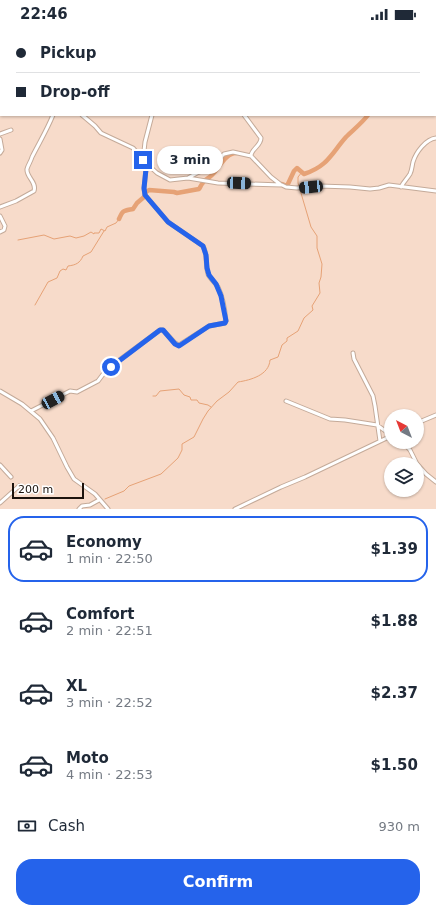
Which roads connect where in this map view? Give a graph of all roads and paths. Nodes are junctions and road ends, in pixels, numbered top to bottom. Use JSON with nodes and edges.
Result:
{"nodes":[{"id":1,"x":112,"y":28,"type":"edge"},
{"id":2,"x":116,"y":28,"type":"edge"},
{"id":3,"x":53,"y":116,"type":"edge"},
{"id":4,"x":83,"y":116,"type":"edge"},
{"id":5,"x":152,"y":116,"type":"edge"},
{"id":6,"x":245,"y":116,"type":"edge"},
{"id":7,"x":11,"y":130,"type":"dead end"},
{"id":8,"x":0,"y":134,"type":"edge"},
{"id":9,"x":0,"y":138,"type":"edge"},
{"id":10,"x":436,"y":138,"type":"edge"},
{"id":11,"x":0,"y":153,"type":"edge"},
{"id":12,"x":251,"y":156,"type":"junction"},
{"id":13,"x":143,"y":160,"type":"junction"},
{"id":14,"x":188,"y":178,"type":"junction"},
{"id":15,"x":282,"y":185,"type":"junction"},
{"id":16,"x":401,"y":187,"type":"junction"},
{"id":17,"x":436,"y":191,"type":"edge"},
{"id":18,"x":0,"y":208,"type":"edge"},
{"id":19,"x":0,"y":216,"type":"edge"},
{"id":20,"x":0,"y":232,"type":"edge"},
{"id":21,"x":353,"y":353,"type":"dead end"},
{"id":22,"x":0,"y":391,"type":"edge"},
{"id":23,"x":286,"y":400,"type":"dead end"},
{"id":24,"x":31,"y":411,"type":"junction"},
{"id":25,"x":436,"y":415,"type":"edge"},
{"id":26,"x":424,"y":420,"type":"edge"},
{"id":27,"x":378,"y":426,"type":"junction"},
{"id":28,"x":384,"y":430,"type":"edge"},
{"id":29,"x":384,"y":439,"type":"edge"},
{"id":30,"x":380,"y":441,"type":"junction"},
{"id":31,"x":0,"y":465,"type":"edge"},
{"id":32,"x":424,"y":472,"type":"edge"},
{"id":33,"x":11,"y":477,"type":"dead end"},
{"id":34,"x":436,"y":482,"type":"edge"},
{"id":35,"x":19,"y":486,"type":"dead end"},
{"id":36,"x":99,"y":500,"type":"junction"},
{"id":37,"x":0,"y":503,"type":"edge"},
{"id":38,"x":79,"y":509,"type":"edge"},
{"id":39,"x":108,"y":509,"type":"edge"},
{"id":40,"x":235,"y":509,"type":"edge"}],
"edges":[{"from":1,"to":2,"type":"street"},
{"from":3,"to":18,"type":"street"},
{"from":4,"to":13,"type":"street"},
{"from":5,"to":13,"type":"street"},
{"from":6,"to":12,"type":"street"},
{"from":7,"to":8,"type":"street"},
{"from":9,"to":11,"type":"street"},
{"from":10,"to":16,"type":"street"},
{"from":12,"to":14,"type":"street"},
{"from":12,"to":15,"type":"street"},
{"from":13,"to":14,"type":"street"},
{"from":13,"to":24,"type":"street"},
{"from":14,"to":15,"type":"street"},
{"from":15,"to":16,"type":"street"},
{"from":16,"to":17,"type":"street"},
{"from":19,"to":20,"type":"street"},
{"from":21,"to":27,"type":"street"},
{"from":22,"to":24,"type":"street"},
{"from":23,"to":27,"type":"street"},
{"from":24,"to":36,"type":"street"},
{"from":25,"to":26,"type":"street"},
{"from":27,"to":28,"type":"street"},
{"from":27,"to":30,"type":"street"},
{"from":29,"to":30,"type":"street"},
{"from":30,"to":40,"type":"street"},
{"from":31,"to":33,"type":"street"},
{"from":32,"to":34,"type":"street"},
{"from":35,"to":37,"type":"street"},
{"from":36,"to":38,"type":"street"},
{"from":36,"to":39,"type":"street"}]}
